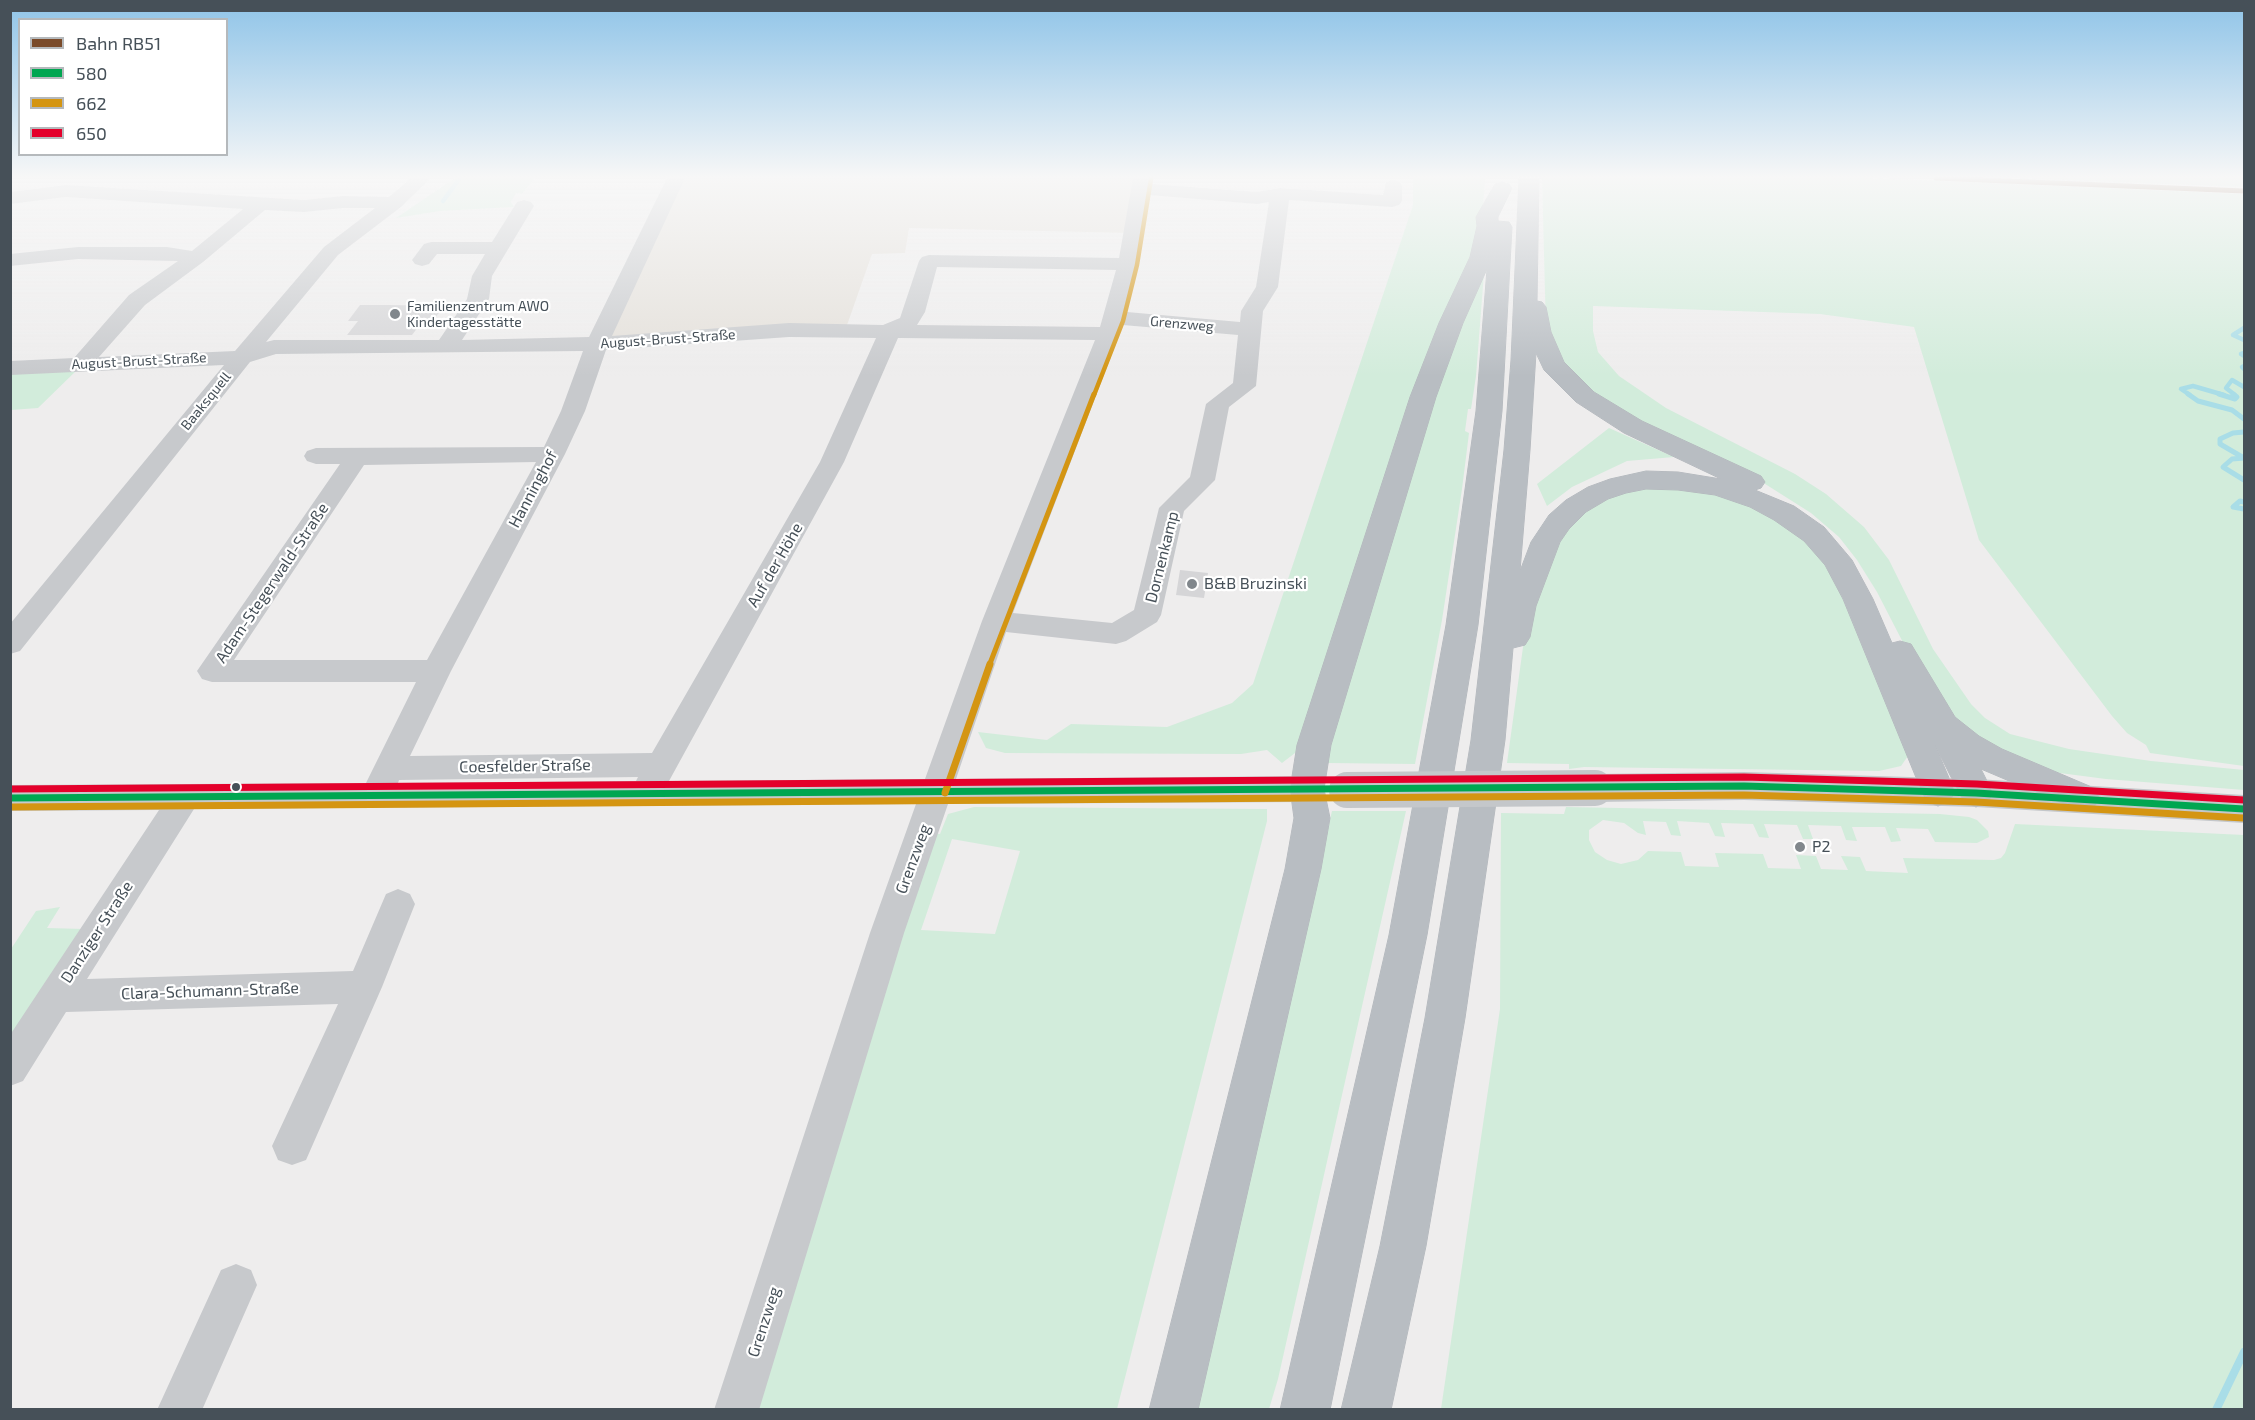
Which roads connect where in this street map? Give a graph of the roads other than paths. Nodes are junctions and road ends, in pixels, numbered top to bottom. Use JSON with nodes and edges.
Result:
{"nodes":[{"id":1,"x":179,"y":244,"type":"edge"},
{"id":2,"x":213,"y":244,"type":"edge"},
{"id":3,"x":340,"y":244,"type":"edge"},
{"id":4,"x":501,"y":244,"type":"edge"},
{"id":5,"x":644,"y":244,"type":"edge"},
{"id":6,"x":1131,"y":244,"type":"edge"},
{"id":7,"x":1273,"y":244,"type":"edge"},
{"id":8,"x":1484,"y":244,"type":"edge"},
{"id":9,"x":1504,"y":244,"type":"edge"},
{"id":10,"x":1521,"y":244,"type":"edge"},
{"id":11,"x":431,"y":248,"type":"dead end"},
{"id":12,"x":498,"y":249,"type":"junction"},
{"id":13,"x":167,"y":253,"type":"junction"},
{"id":14,"x":196,"y":258,"type":"junction"},
{"id":15,"x":10,"y":260,"type":"edge"},
{"id":16,"x":1128,"y":264,"type":"junction"},
{"id":17,"x":1525,"y":269,"type":"junction"},
{"id":18,"x":1112,"y":326,"type":"junction"},
{"id":19,"x":891,"y":329,"type":"junction"},
{"id":20,"x":1249,"y":329,"type":"junction"},
{"id":21,"x":597,"y":344,"type":"junction"},
{"id":22,"x":446,"y":347,"type":"junction"},
{"id":23,"x":242,"y":357,"type":"junction"},
{"id":24,"x":81,"y":364,"type":"junction"},
{"id":25,"x":10,"y":368,"type":"edge"},
{"id":26,"x":553,"y":454,"type":"junction"},
{"id":27,"x":316,"y":456,"type":"dead end"},
{"id":28,"x":357,"y":458,"type":"junction"},
{"id":29,"x":996,"y":621,"type":"junction"},
{"id":30,"x":10,"y":644,"type":"edge"},
{"id":31,"x":436,"y":671,"type":"junction"},
{"id":32,"x":1941,"y":722,"type":"junction"},
{"id":33,"x":1488,"y":740,"type":"junction"},
{"id":34,"x":662,"y":765,"type":"junction"},
{"id":35,"x":382,"y":781,"type":"junction"},
{"id":36,"x":1327,"y":789,"type":"junction"},
{"id":37,"x":937,"y":790,"type":"junction"},
{"id":38,"x":1938,"y":792,"type":"junction"},
{"id":39,"x":1976,"y":793,"type":"junction"},
{"id":40,"x":645,"y":794,"type":"junction"},
{"id":41,"x":185,"y":797,"type":"junction"},
{"id":42,"x":10,"y":798,"type":"edge"},
{"id":43,"x":2082,"y":798,"type":"junction"},
{"id":44,"x":2244,"y":809,"type":"edge"},
{"id":45,"x":398,"y":904,"type":"dead end"},
{"id":46,"x":364,"y":987,"type":"junction"},
{"id":47,"x":56,"y":996,"type":"junction"},
{"id":48,"x":10,"y":1068,"type":"edge"},
{"id":49,"x":292,"y":1146,"type":"dead end"},
{"id":50,"x":236,"y":1285,"type":"dead end"},
{"id":51,"x":178,"y":1410,"type":"edge"},
{"id":52,"x":736,"y":1410,"type":"edge"},
{"id":53,"x":1173,"y":1410,"type":"edge"},
{"id":54,"x":1305,"y":1410,"type":"edge"},
{"id":55,"x":1366,"y":1410,"type":"edge"}],
"edges":[{"from":1,"to":13,"type":"street"},
{"from":2,"to":14,"type":"street"},
{"from":3,"to":23,"type":"street","name":"Baaksquell"},
{"from":4,"to":12,"type":"street"},
{"from":5,"to":21,"type":"street","name":"Hanninghof"},
{"from":6,"to":16,"type":"street","name":"Grenzweg"},
{"from":7,"to":20,"type":"street","name":"Dornenkamp"},
{"from":8,"to":36,"type":"highway"},
{"from":9,"to":54,"type":"highway"},
{"from":10,"to":17,"type":"highway"},
{"from":11,"to":12,"type":"street"},
{"from":12,"to":22,"type":"street"},
{"from":13,"to":14,"type":"street"},
{"from":13,"to":15,"type":"street"},
{"from":14,"to":24,"type":"street"},
{"from":16,"to":18,"type":"street","name":"Grenzweg"},
{"from":16,"to":19,"type":"street"},
{"from":17,"to":32,"type":"highway"},
{"from":17,"to":33,"type":"highway"},
{"from":18,"to":19,"type":"street","name":"August-Brust-Straße"},
{"from":18,"to":20,"type":"street","name":"Grenzweg"},
{"from":18,"to":29,"type":"street","name":"Grenzweg"},
{"from":19,"to":21,"type":"street","name":"August-Brust-Straße"},
{"from":19,"to":34,"type":"street","name":"Auf der Höhe"},
{"from":20,"to":29,"type":"street","name":"Dornenkamp"},
{"from":21,"to":22,"type":"street","name":"August-Brust-Straße"},
{"from":21,"to":26,"type":"street","name":"Hanninghof"},
{"from":22,"to":23,"type":"street","name":"August-Brust-Straße"},
{"from":23,"to":24,"type":"street","name":"August-Brust-Straße"},
{"from":23,"to":30,"type":"street","name":"Baaksquell"},
{"from":24,"to":25,"type":"street","name":"August-Brust-Straße"},
{"from":26,"to":28,"type":"street"},
{"from":26,"to":31,"type":"street","name":"Hanninghof"},
{"from":27,"to":28,"type":"street"},
{"from":28,"to":31,"type":"street","name":"Adam-Stegerwald-Straße"},
{"from":29,"to":37,"type":"street","name":"Grenzweg"},
{"from":31,"to":35,"type":"street","name":"Hanninghof"},
{"from":32,"to":39,"type":"highway"},
{"from":32,"to":43,"type":"highway"},
{"from":33,"to":38,"type":"highway"},
{"from":33,"to":55,"type":"highway"},
{"from":34,"to":35,"type":"street","name":"Coesfelder Straße"},
{"from":34,"to":40,"type":"street","name":"Auf der Höhe"},
{"from":35,"to":40,"type":"street","name":"Coesfelder Straße"},
{"from":35,"to":41,"type":"street","name":"Coesfelder Straße"},
{"from":36,"to":37,"type":"street","name":"Coesfelder Straße"},
{"from":36,"to":38,"type":"main road","bridge":true},
{"from":36,"to":53,"type":"highway"},
{"from":37,"to":40,"type":"street","name":"Coesfelder Straße"},
{"from":37,"to":52,"type":"street","name":"Grenzweg"},
{"from":38,"to":39,"type":"main road"},
{"from":39,"to":43,"type":"main road"},
{"from":41,"to":42,"type":"street","name":"Coesfelder Straße"},
{"from":41,"to":47,"type":"street","name":"Danziger Straße"},
{"from":43,"to":44,"type":"main road"},
{"from":45,"to":46,"type":"street"},
{"from":46,"to":47,"type":"street","name":"Clara-Schumann-Straße"},
{"from":46,"to":49,"type":"street"},
{"from":47,"to":48,"type":"street","name":"Danziger Straße"},
{"from":50,"to":51,"type":"street"}]}
